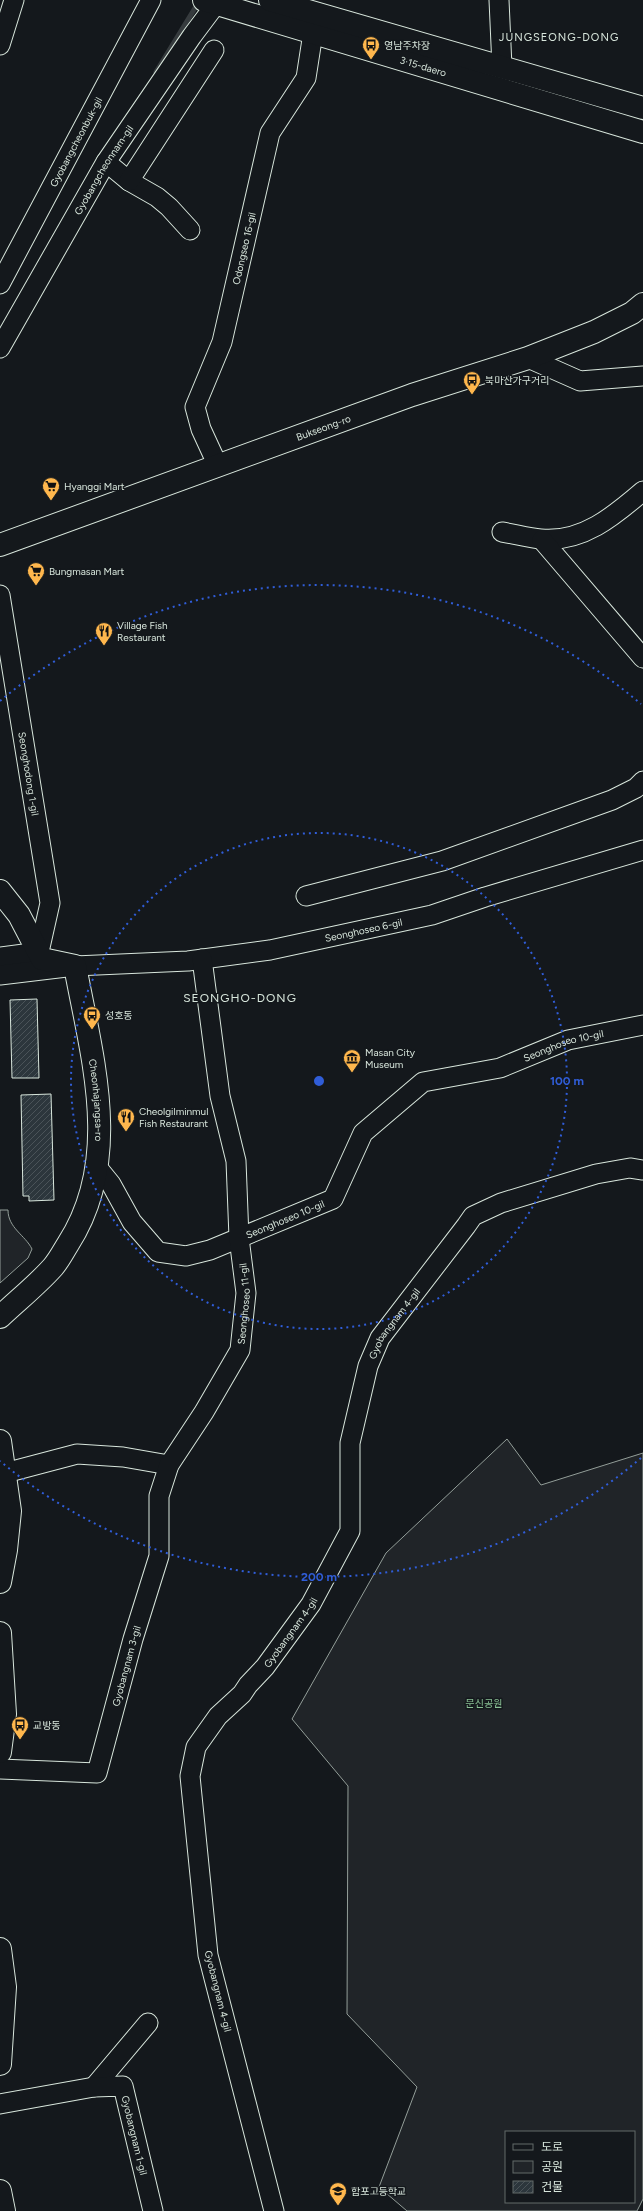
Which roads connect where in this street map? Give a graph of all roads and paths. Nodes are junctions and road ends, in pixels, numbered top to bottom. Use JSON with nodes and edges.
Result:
{"nodes":[{"id":1,"x":14,"y":0,"type":"edge"},
{"id":2,"x":151,"y":0,"type":"edge"},
{"id":3,"x":270,"y":0,"type":"edge"},
{"id":4,"x":499,"y":0,"type":"edge"},
{"id":5,"x":213,"y":1,"type":"edge"},
{"id":6,"x":313,"y":33,"type":"junction"},
{"id":7,"x":0,"y":45,"type":"edge"},
{"id":8,"x":214,"y":50,"type":"dead end"},
{"id":9,"x":502,"y":67,"type":"junction"},
{"id":10,"x":643,"y":108,"type":"edge"},
{"id":11,"x":643,"y":132,"type":"edge"},
{"id":12,"x":106,"y":162,"type":"junction"},
{"id":13,"x":128,"y":181,"type":"junction"},
{"id":14,"x":190,"y":230,"type":"dead end"},
{"id":15,"x":0,"y":284,"type":"edge"},
{"id":16,"x":643,"y":304,"type":"edge"},
{"id":17,"x":0,"y":348,"type":"edge"},
{"id":18,"x":528,"y":358,"type":"junction"},
{"id":19,"x":643,"y":376,"type":"edge"},
{"id":20,"x":218,"y":466,"type":"junction"},
{"id":21,"x":643,"y":491,"type":"edge"},
{"id":22,"x":502,"y":532,"type":"dead end"},
{"id":23,"x":542,"y":540,"type":"junction"},
{"id":24,"x":0,"y":545,"type":"edge"},
{"id":25,"x":0,"y":595,"type":"edge"},
{"id":26,"x":643,"y":658,"type":"edge"},
{"id":27,"x":643,"y":780,"type":"edge"},
{"id":28,"x":643,"y":850,"type":"edge"},
{"id":29,"x":0,"y":891,"type":"edge"},
{"id":30,"x":306,"y":896,"type":"dead end"},
{"id":31,"x":39,"y":952,"type":"junction"},
{"id":32,"x":0,"y":957,"type":"edge"},
{"id":33,"x":202,"y":959,"type":"junction"},
{"id":34,"x":75,"y":966,"type":"junction"},
{"id":35,"x":0,"y":975,"type":"edge"},
{"id":36,"x":643,"y":1025,"type":"edge"},
{"id":37,"x":98,"y":1168,"type":"junction"},
{"id":38,"x":643,"y":1170,"type":"edge"},
{"id":39,"x":240,"y":1238,"type":"junction"},
{"id":40,"x":0,"y":1316,"type":"edge"},
{"id":41,"x":0,"y":1441,"type":"edge"},
{"id":42,"x":169,"y":1465,"type":"junction"},
{"id":43,"x":5,"y":1473,"type":"junction"},
{"id":44,"x":0,"y":1582,"type":"edge"},
{"id":45,"x":0,"y":1633,"type":"edge"},
{"id":46,"x":0,"y":1752,"type":"edge"},
{"id":47,"x":0,"y":1769,"type":"edge"},
{"id":48,"x":0,"y":1949,"type":"edge"},
{"id":49,"x":148,"y":2023,"type":"dead end"},
{"id":50,"x":2,"y":2035,"type":"edge"},
{"id":51,"x":0,"y":2064,"type":"edge"},
{"id":52,"x":94,"y":2087,"type":"junction"},
{"id":53,"x":0,"y":2104,"type":"edge"},
{"id":54,"x":0,"y":2191,"type":"edge"},
{"id":55,"x":4,"y":2211,"type":"edge"},
{"id":56,"x":153,"y":2211,"type":"edge"},
{"id":57,"x":274,"y":2211,"type":"edge"}],
"edges":[{"from":1,"to":7,"type":"street"},
{"from":2,"to":15,"type":"street","name":"Gyobangcheonbuk-gil"},
{"from":3,"to":9,"type":"main road","name":"3·15-daero"},
{"from":4,"to":9,"type":"street"},
{"from":5,"to":6,"type":"main road","name":"3·15-daero"},
{"from":5,"to":12,"type":"street","name":"Gyobangcheonnam-gil"},
{"from":6,"to":11,"type":"main road","name":"3·15-daero"},
{"from":6,"to":20,"type":"street","name":"Odongseo 16-gil"},
{"from":8,"to":13,"type":"street"},
{"from":9,"to":10,"type":"main road","name":"3·15-daero"},
{"from":12,"to":13,"type":"street"},
{"from":12,"to":17,"type":"street","name":"Gyobangcheonnam-gil"},
{"from":13,"to":14,"type":"street"},
{"from":16,"to":18,"type":"main road","name":"Bukseong-ro"},
{"from":18,"to":19,"type":"street"},
{"from":18,"to":20,"type":"main road","name":"Bukseong-ro"},
{"from":20,"to":24,"type":"main road","name":"Bukseong-ro"},
{"from":21,"to":23,"type":"street"},
{"from":22,"to":23,"type":"street"},
{"from":23,"to":26,"type":"street"},
{"from":25,"to":31,"type":"street","name":"Seonghodong 1-gil"},
{"from":27,"to":30,"type":"street"},
{"from":28,"to":33,"type":"street","name":"Seonghoseo 6-gil"},
{"from":29,"to":31,"type":"main road"},
{"from":31,"to":32,"type":"street"},
{"from":31,"to":34,"type":"main road"},
{"from":33,"to":34,"type":"street","name":"Seonghoseo 6-gil"},
{"from":33,"to":39,"type":"street","name":"Seonghoseo 11-gil"},
{"from":34,"to":35,"type":"street","name":"Seonghoseo 6-gil"},
{"from":34,"to":37,"type":"main road","name":"Cheonhajangsa-ro"},
{"from":36,"to":39,"type":"street","name":"Seonghoseo 10-gil"},
{"from":37,"to":39,"type":"street","name":"Seonghoseo 10-gil"},
{"from":37,"to":40,"type":"main road","name":"Cheonhajangsa-ro"},
{"from":38,"to":57,"type":"street","name":"Gyobangnam 4-gil"},
{"from":39,"to":42,"type":"street","name":"Seonghoseo 11-gil"},
{"from":41,"to":43,"type":"main road"},
{"from":42,"to":43,"type":"street"},
{"from":42,"to":47,"type":"street","name":"Gyobangnam 3-gil"},
{"from":43,"to":44,"type":"main road"},
{"from":45,"to":46,"type":"main road"},
{"from":48,"to":50,"type":"main road"},
{"from":49,"to":52,"type":"street"},
{"from":50,"to":51,"type":"main road"},
{"from":52,"to":53,"type":"street","name":"Gyobangnam 1-gil"},
{"from":52,"to":56,"type":"street","name":"Gyobangnam 1-gil"},
{"from":54,"to":55,"type":"main road"}]}
